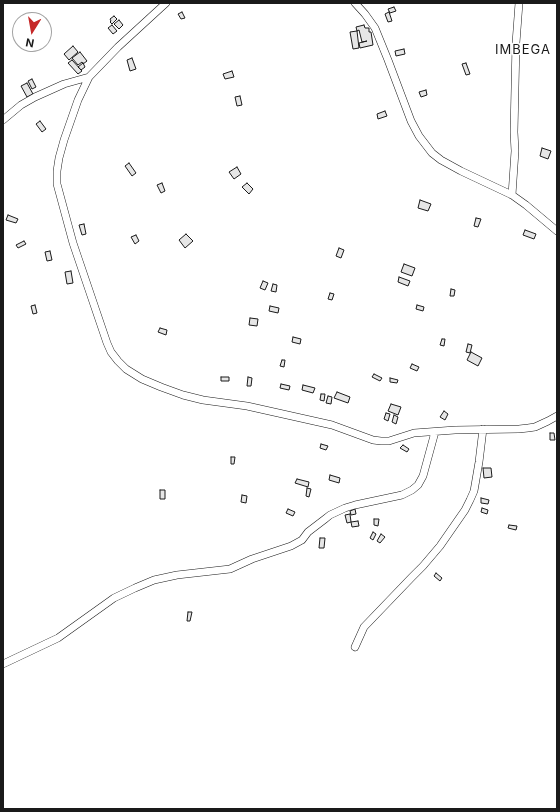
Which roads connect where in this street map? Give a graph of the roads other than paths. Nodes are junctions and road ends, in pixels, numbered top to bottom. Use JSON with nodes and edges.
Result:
{"nodes":[{"id":1,"x":166,"y":3,"type":"edge"},
{"id":2,"x":355,"y":3,"type":"edge"},
{"id":3,"x":519,"y":3,"type":"edge"},
{"id":4,"x":89,"y":77,"type":"junction"},
{"id":5,"x":3,"y":120,"type":"edge"},
{"id":6,"x":512,"y":195,"type":"junction"},
{"id":7,"x":557,"y":231,"type":"edge"},
{"id":8,"x":557,"y":416,"type":"edge"},
{"id":9,"x":483,"y":429,"type":"junction"},
{"id":10,"x":435,"y":432,"type":"junction"},
{"id":11,"x":355,"y":647,"type":"dead end"},
{"id":12,"x":3,"y":664,"type":"edge"}],
"edges":[{"from":1,"to":4,"type":"street"},
{"from":2,"to":6,"type":"street"},
{"from":3,"to":6,"type":"street"},
{"from":4,"to":5,"type":"street"},
{"from":4,"to":10,"type":"street"},
{"from":6,"to":7,"type":"street"},
{"from":8,"to":9,"type":"street"},
{"from":9,"to":10,"type":"street"},
{"from":9,"to":11,"type":"street"},
{"from":10,"to":12,"type":"street"}]}
